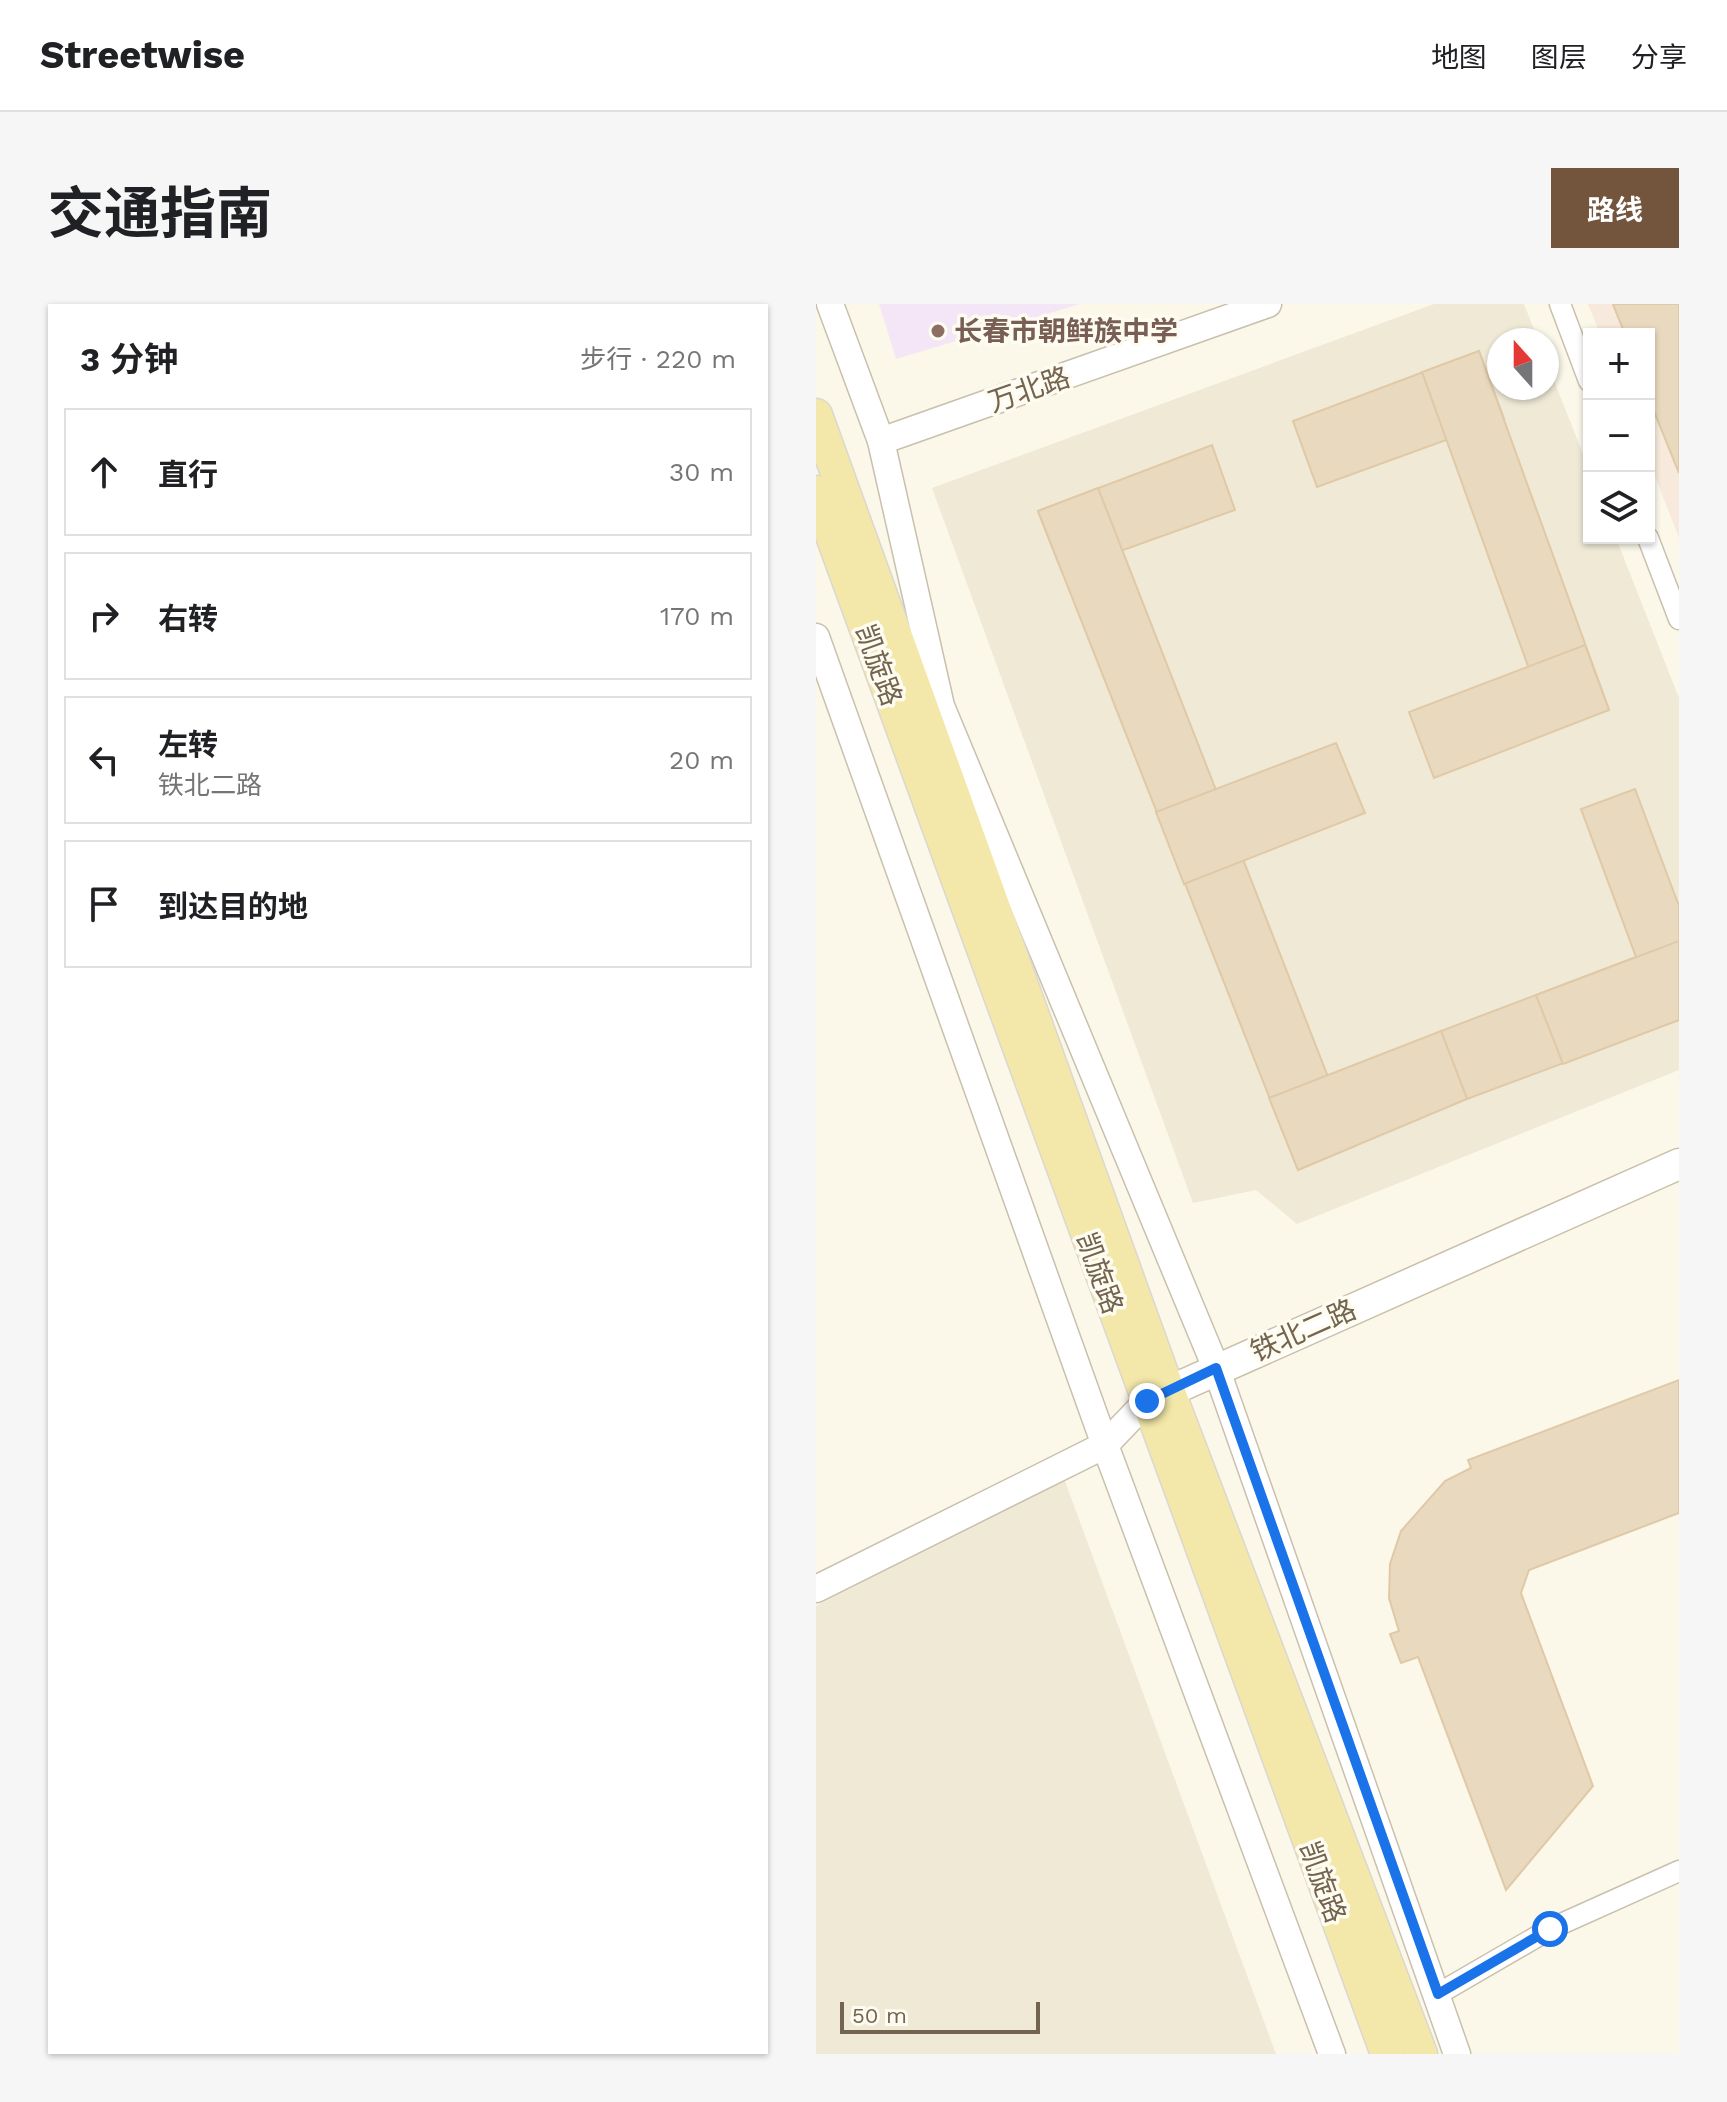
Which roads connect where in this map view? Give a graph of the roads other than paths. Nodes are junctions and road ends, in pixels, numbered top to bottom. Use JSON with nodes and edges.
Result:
{"nodes":[{"id":1,"x":830,"y":304,"type":"edge"},
{"id":2,"x":1268,"y":304,"type":"edge"},
{"id":3,"x":1560,"y":304,"type":"edge"},
{"id":4,"x":1583,"y":365,"type":"edge"},
{"id":5,"x":816,"y":415,"type":"edge"},
{"id":6,"x":881,"y":441,"type":"junction"},
{"id":7,"x":816,"y":492,"type":"edge"},
{"id":8,"x":1650,"y":544,"type":"edge"},
{"id":9,"x":1679,"y":619,"type":"edge"},
{"id":10,"x":816,"y":637,"type":"edge"},
{"id":11,"x":1679,"y":1164,"type":"edge"},
{"id":12,"x":1216,"y":1368,"type":"junction"},
{"id":13,"x":1158,"y":1396,"type":"junction"},
{"id":14,"x":1105,"y":1445,"type":"junction"},
{"id":15,"x":816,"y":1589,"type":"edge"},
{"id":16,"x":1679,"y":1871,"type":"edge"},
{"id":17,"x":1438,"y":1994,"type":"junction"},
{"id":18,"x":1332,"y":2054,"type":"edge"},
{"id":19,"x":1387,"y":2054,"type":"edge"},
{"id":20,"x":1421,"y":2054,"type":"edge"},
{"id":21,"x":1457,"y":2054,"type":"edge"}],
"edges":[{"from":1,"to":6,"type":"street"},
{"from":2,"to":6,"type":"street","name":"万北路"},
{"from":3,"to":4,"type":"street"},
{"from":5,"to":13,"type":"main road","name":"凯旋路"},
{"from":6,"to":12,"type":"street"},
{"from":7,"to":13,"type":"main road","name":"凯旋路"},
{"from":8,"to":9,"type":"street"},
{"from":10,"to":14,"type":"street"},
{"from":11,"to":12,"type":"main road","name":"铁北二路"},
{"from":12,"to":13,"type":"main road","name":"铁北二路"},
{"from":12,"to":17,"type":"street"},
{"from":13,"to":14,"type":"street","name":"铁北二路"},
{"from":13,"to":19,"type":"main road","name":"凯旋路"},
{"from":13,"to":20,"type":"main road"},
{"from":14,"to":15,"type":"street","name":"铁北二路"},
{"from":14,"to":18,"type":"street"},
{"from":16,"to":17,"type":"street"},
{"from":17,"to":21,"type":"street"}]}
